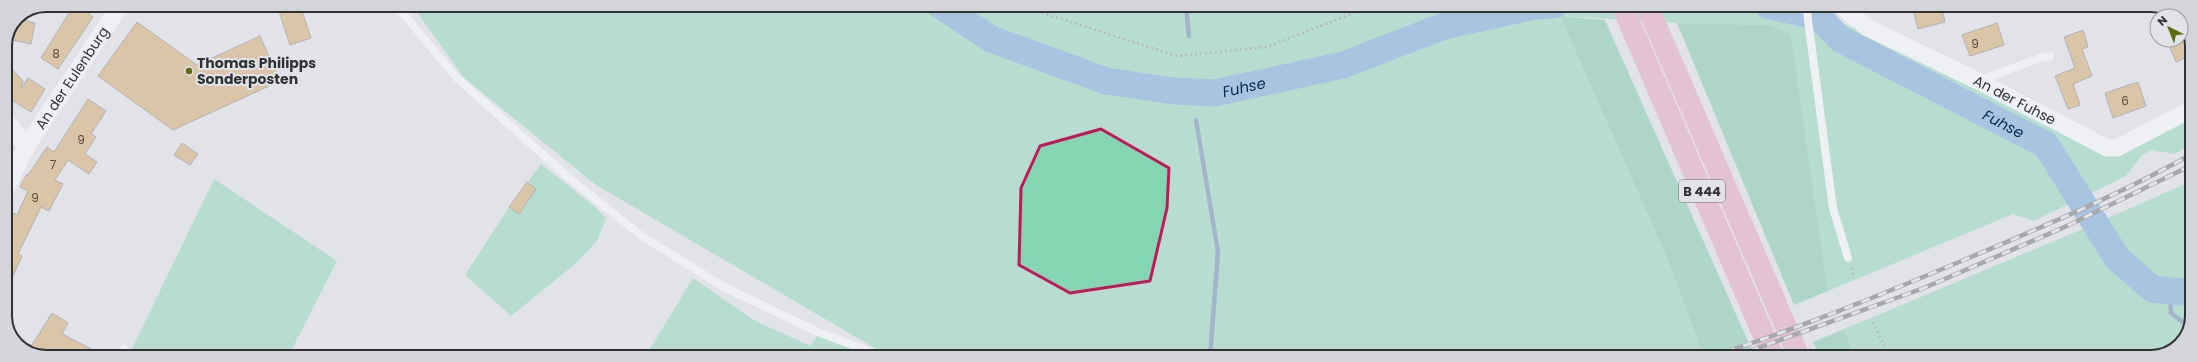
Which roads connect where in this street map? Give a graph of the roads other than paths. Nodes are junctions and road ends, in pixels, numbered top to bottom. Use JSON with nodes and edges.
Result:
{"nodes":[{"id":1,"x":117,"y":12,"type":"edge"},
{"id":2,"x":402,"y":12,"type":"edge"},
{"id":3,"x":1625,"y":12,"type":"edge"},
{"id":4,"x":1650,"y":12,"type":"edge"},
{"id":5,"x":1807,"y":12,"type":"edge"},
{"id":6,"x":1849,"y":12,"type":"edge"},
{"id":7,"x":2050,"y":56,"type":"dead end"},
{"id":8,"x":1978,"y":81,"type":"junction"},
{"id":9,"x":2185,"y":113,"type":"edge"},
{"id":10,"x":12,"y":128,"type":"edge"},
{"id":11,"x":26,"y":147,"type":"junction"},
{"id":12,"x":12,"y":176,"type":"edge"},
{"id":13,"x":1848,"y":258,"type":"dead end"},
{"id":14,"x":866,"y":350,"type":"edge"},
{"id":15,"x":1770,"y":350,"type":"edge"},
{"id":16,"x":1796,"y":350,"type":"edge"}],
"edges":[{"from":1,"to":11,"type":"street","name":"An der Eulenburg"},
{"from":2,"to":14,"type":"lane"},
{"from":3,"to":15,"type":"highway","number":"B 444"},
{"from":4,"to":16,"type":"highway","number":"B 444"},
{"from":5,"to":13,"type":"lane"},
{"from":6,"to":8,"type":"street","name":"An der Fuhse"},
{"from":7,"to":8,"type":"lane"},
{"from":8,"to":9,"type":"street","name":"An der Fuhse"},
{"from":10,"to":11,"type":"street"},
{"from":11,"to":12,"type":"street","name":"An der Eulenburg"}]}
